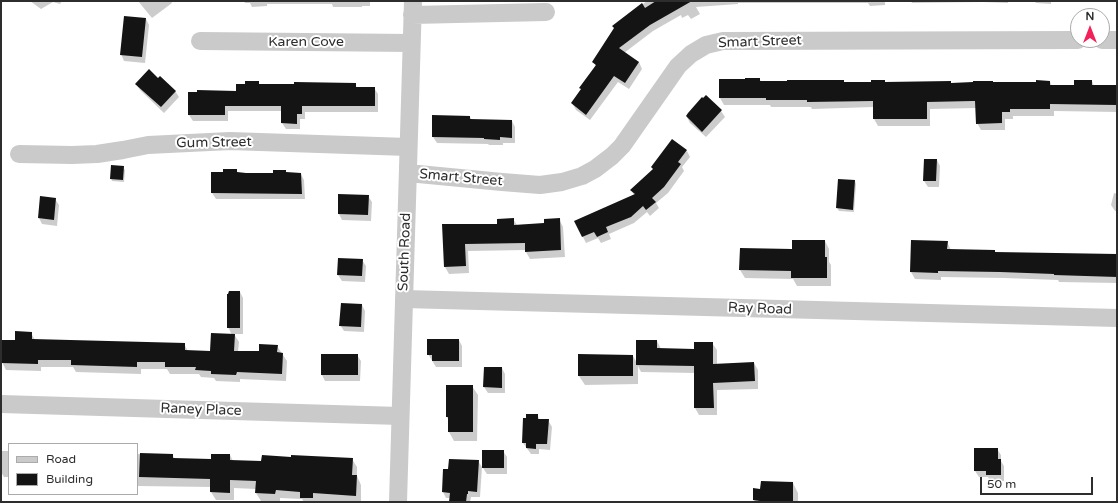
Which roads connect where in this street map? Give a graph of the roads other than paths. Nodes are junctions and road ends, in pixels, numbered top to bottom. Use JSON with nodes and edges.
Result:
{"nodes":[{"id":1,"x":412,"y":8,"type":"edge"},
{"id":2,"x":546,"y":12,"type":"dead end"},
{"id":3,"x":1070,"y":40,"type":"edge"},
{"id":4,"x":200,"y":41,"type":"dead end"},
{"id":5,"x":411,"y":43,"type":"junction"},
{"id":6,"x":408,"y":147,"type":"junction"},
{"id":7,"x":19,"y":154,"type":"dead end"},
{"id":8,"x":408,"y":173,"type":"junction"},
{"id":9,"x":404,"y":299,"type":"junction"},
{"id":10,"x":1117,"y":318,"type":"edge"},
{"id":11,"x":1,"y":404,"type":"edge"},
{"id":12,"x":400,"y":416,"type":"junction"},
{"id":13,"x":398,"y":502,"type":"edge"}],
"edges":[{"from":1,"to":2,"type":"street"},
{"from":1,"to":5,"type":"street","name":"South Road"},
{"from":3,"to":8,"type":"street","name":"Smart Street"},
{"from":4,"to":5,"type":"street","name":"Karen Cove"},
{"from":5,"to":6,"type":"street","name":"South Road"},
{"from":6,"to":7,"type":"street","name":"Gum Street"},
{"from":6,"to":8,"type":"street","name":"South Road"},
{"from":8,"to":9,"type":"street","name":"South Road"},
{"from":9,"to":10,"type":"street","name":"Ray Road"},
{"from":9,"to":12,"type":"street","name":"South Road"},
{"from":11,"to":12,"type":"street","name":"Raney Place"},
{"from":12,"to":13,"type":"street","name":"South Road"}]}
